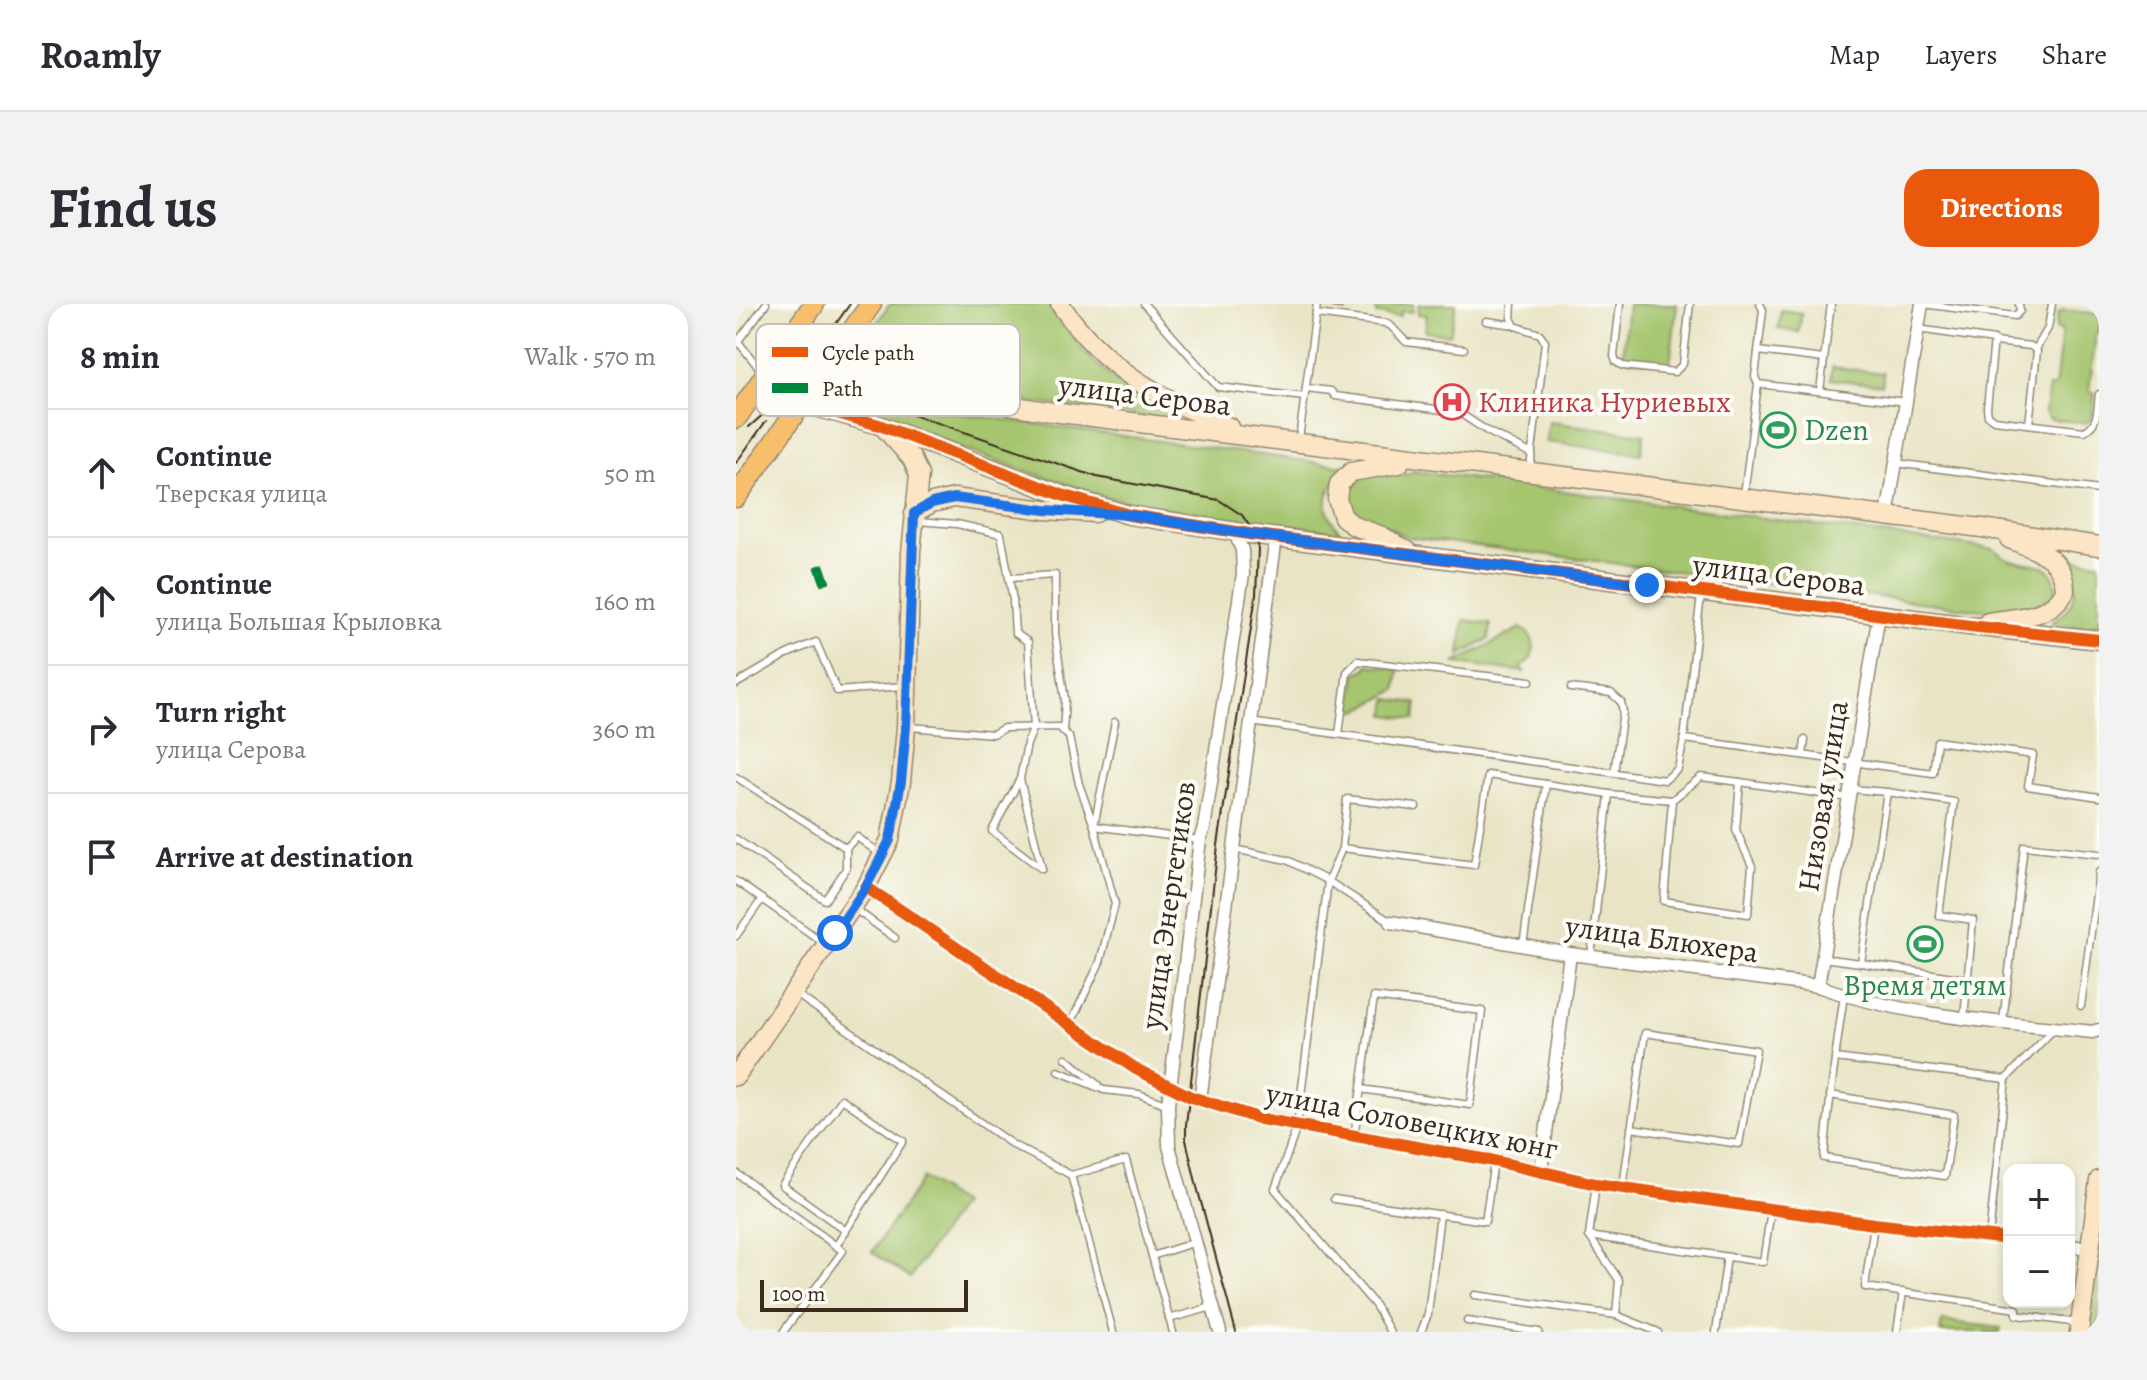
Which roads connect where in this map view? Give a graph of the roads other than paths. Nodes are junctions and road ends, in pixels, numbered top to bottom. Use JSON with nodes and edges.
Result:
{"nodes":[{"id":1,"x":766,"y":304,"type":"edge"},
{"id":2,"x":814,"y":304,"type":"edge"},
{"id":3,"x":871,"y":304,"type":"edge"},
{"id":4,"x":1060,"y":304,"type":"edge"},
{"id":5,"x":1144,"y":304,"type":"edge"},
{"id":6,"x":1317,"y":304,"type":"edge"},
{"id":7,"x":1512,"y":304,"type":"edge"},
{"id":8,"x":1620,"y":304,"type":"edge"},
{"id":9,"x":1690,"y":304,"type":"edge"},
{"id":10,"x":1760,"y":304,"type":"edge"},
{"id":11,"x":1831,"y":304,"type":"edge"},
{"id":12,"x":1923,"y":304,"type":"edge"},
{"id":13,"x":2019,"y":304,"type":"edge"},
{"id":14,"x":2052,"y":304,"type":"edge"},
{"id":15,"x":1316,"y":314,"type":"junction"},
{"id":16,"x":1486,"y":321,"type":"dead end"},
{"id":17,"x":800,"y":324,"type":"edge"},
{"id":18,"x":857,"y":324,"type":"edge"},
{"id":19,"x":1514,"y":325,"type":"junction"},
{"id":20,"x":1918,"y":329,"type":"junction"},
{"id":21,"x":737,"y":340,"type":"edge"},
{"id":22,"x":1995,"y":342,"type":"junction"},
{"id":23,"x":1464,"y":349,"type":"dead end"},
{"id":24,"x":2036,"y":349,"type":"junction"},
{"id":25,"x":1758,"y":351,"type":"junction"},
{"id":26,"x":746,"y":355,"type":"junction"},
{"id":27,"x":1824,"y":359,"type":"junction"},
{"id":28,"x":736,"y":361,"type":"edge"},
{"id":29,"x":756,"y":366,"type":"edge"},
{"id":30,"x":1758,"y":384,"type":"junction"},
{"id":31,"x":756,"y":388,"type":"edge"},
{"id":32,"x":1306,"y":388,"type":"junction"},
{"id":33,"x":1820,"y":391,"type":"junction"},
{"id":34,"x":2099,"y":394,"type":"edge"},
{"id":35,"x":1304,"y":397,"type":"junction"},
{"id":36,"x":1906,"y":402,"type":"junction"},
{"id":37,"x":1020,"y":407,"type":"edge"},
{"id":38,"x":793,"y":416,"type":"edge"},
{"id":39,"x":845,"y":416,"type":"edge"},
{"id":40,"x":736,"y":418,"type":"edge"},
{"id":41,"x":2029,"y":424,"type":"junction"},
{"id":42,"x":885,"y":428,"type":"junction"},
{"id":43,"x":1246,"y":435,"type":"junction"},
{"id":44,"x":1298,"y":443,"type":"junction"},
{"id":45,"x":1426,"y":461,"type":"junction"},
{"id":46,"x":1531,"y":463,"type":"junction"},
{"id":47,"x":1895,"y":463,"type":"junction"},
{"id":48,"x":2099,"y":490,"type":"edge"},
{"id":49,"x":736,"y":497,"type":"edge"},
{"id":50,"x":1744,"y":498,"type":"junction"},
{"id":51,"x":1129,"y":515,"type":"junction"},
{"id":52,"x":914,"y":517,"type":"junction"},
{"id":53,"x":1887,"y":517,"type":"junction"},
{"id":54,"x":1982,"y":528,"type":"junction"},
{"id":55,"x":1234,"y":531,"type":"junction"},
{"id":56,"x":1276,"y":537,"type":"junction"},
{"id":57,"x":2099,"y":546,"type":"edge"},
{"id":58,"x":1413,"y":554,"type":"junction"},
{"id":59,"x":1010,"y":578,"type":"junction"},
{"id":60,"x":1702,"y":592,"type":"junction"},
{"id":61,"x":1879,"y":614,"type":"junction"},
{"id":62,"x":1970,"y":626,"type":"junction"},
{"id":63,"x":2099,"y":640,"type":"edge"},
{"id":64,"x":1530,"y":681,"type":"dead end"},
{"id":65,"x":736,"y":684,"type":"edge"},
{"id":66,"x":907,"y":685,"type":"junction"},
{"id":67,"x":1571,"y":688,"type":"dead end"},
{"id":68,"x":1115,"y":722,"type":"dead end"},
{"id":69,"x":1250,"y":722,"type":"junction"},
{"id":70,"x":906,"y":727,"type":"junction"},
{"id":71,"x":1034,"y":727,"type":"junction"},
{"id":72,"x":1063,"y":731,"type":"junction"},
{"id":73,"x":1339,"y":734,"type":"junction"},
{"id":74,"x":1684,"y":739,"type":"junction"},
{"id":75,"x":1805,"y":740,"type":"dead end"},
{"id":76,"x":1803,"y":755,"type":"junction"},
{"id":77,"x":1855,"y":762,"type":"junction"},
{"id":78,"x":1614,"y":773,"type":"junction"},
{"id":79,"x":736,"y":777,"type":"edge"},
{"id":80,"x":1020,"y":779,"type":"junction"},
{"id":81,"x":1740,"y":782,"type":"junction"},
{"id":82,"x":1546,"y":784,"type":"junction"},
{"id":83,"x":1887,"y":792,"type":"junction"},
{"id":84,"x":1850,"y":793,"type":"junction"},
{"id":85,"x":1609,"y":794,"type":"junction"},
{"id":86,"x":2099,"y":797,"type":"edge"},
{"id":87,"x":1672,"y":800,"type":"junction"},
{"id":88,"x":1416,"y":807,"type":"dead end"},
{"id":89,"x":1094,"y":826,"type":"junction"},
{"id":90,"x":736,"y":839,"type":"edge"},
{"id":91,"x":1200,"y":840,"type":"junction"},
{"id":92,"x":886,"y":847,"type":"junction"},
{"id":93,"x":846,"y":848,"type":"junction"},
{"id":94,"x":1342,"y":848,"type":"junction"},
{"id":95,"x":1234,"y":849,"type":"junction"},
{"id":96,"x":2099,"y":854,"type":"edge"},
{"id":97,"x":2099,"y":872,"type":"edge"},
{"id":98,"x":736,"y":881,"type":"edge"},
{"id":99,"x":1328,"y":881,"type":"junction"},
{"id":100,"x":866,"y":887,"type":"junction"},
{"id":101,"x":762,"y":899,"type":"junction"},
{"id":102,"x":852,"y":907,"type":"junction"},
{"id":103,"x":1391,"y":922,"type":"joint"},
{"id":104,"x":736,"y":936,"type":"edge"},
{"id":105,"x":895,"y":938,"type":"dead end"},
{"id":106,"x":827,"y":945,"type":"junction"},
{"id":107,"x":1523,"y":946,"type":"junction"},
{"id":108,"x":1570,"y":954,"type":"junction"},
{"id":109,"x":1591,"y":957,"type":"junction"},
{"id":110,"x":1822,"y":958,"type":"junction"},
{"id":111,"x":1861,"y":963,"type":"junction"},
{"id":112,"x":1966,"y":979,"type":"junction"},
{"id":113,"x":1818,"y":986,"type":"junction"},
{"id":114,"x":793,"y":992,"type":"junction"},
{"id":115,"x":1844,"y":995,"type":"junction"},
{"id":116,"x":2081,"y":1006,"type":"dead end"},
{"id":117,"x":1964,"y":1019,"type":"junction"},
{"id":118,"x":1070,"y":1025,"type":"junction"},
{"id":119,"x":2002,"y":1025,"type":"junction"},
{"id":120,"x":2055,"y":1028,"type":"junction"},
{"id":121,"x":2099,"y":1030,"type":"edge"},
{"id":122,"x":1066,"y":1058,"type":"dead end"},
{"id":123,"x":1835,"y":1058,"type":"junction"},
{"id":124,"x":1058,"y":1071,"type":"dead end"},
{"id":125,"x":736,"y":1076,"type":"edge"},
{"id":126,"x":2006,"y":1079,"type":"junction"},
{"id":127,"x":1169,"y":1087,"type":"junction"},
{"id":128,"x":1361,"y":1089,"type":"junction"},
{"id":129,"x":1104,"y":1090,"type":"junction"},
{"id":130,"x":1830,"y":1095,"type":"junction"},
{"id":131,"x":1200,"y":1100,"type":"junction"},
{"id":132,"x":1168,"y":1105,"type":"junction"},
{"id":133,"x":1297,"y":1127,"type":"junction"},
{"id":134,"x":1631,"y":1128,"type":"junction"},
{"id":135,"x":1354,"y":1137,"type":"junction"},
{"id":136,"x":1494,"y":1161,"type":"junction"},
{"id":137,"x":1541,"y":1171,"type":"junction"},
{"id":138,"x":736,"y":1173,"type":"edge"},
{"id":139,"x":1071,"y":1175,"type":"junction"},
{"id":140,"x":2099,"y":1180,"type":"edge"},
{"id":141,"x":1596,"y":1184,"type":"junction"},
{"id":142,"x":1623,"y":1188,"type":"junction"},
{"id":143,"x":1334,"y":1199,"type":"dead end"},
{"id":144,"x":1771,"y":1210,"type":"junction"},
{"id":145,"x":1440,"y":1214,"type":"junction"},
{"id":146,"x":1874,"y":1224,"type":"junction"},
{"id":147,"x":846,"y":1231,"type":"junction"},
{"id":148,"x":1589,"y":1236,"type":"junction"},
{"id":149,"x":1989,"y":1237,"type":"junction"},
{"id":150,"x":2003,"y":1238,"type":"edge"},
{"id":151,"x":1196,"y":1242,"type":"junction"},
{"id":152,"x":836,"y":1246,"type":"junction"},
{"id":153,"x":2075,"y":1246,"type":"edge"},
{"id":154,"x":2095,"y":1248,"type":"edge"},
{"id":155,"x":1152,"y":1256,"type":"junction"},
{"id":156,"x":1727,"y":1257,"type":"junction"},
{"id":157,"x":1903,"y":1292,"type":"junction"},
{"id":158,"x":1475,"y":1295,"type":"dead end"},
{"id":159,"x":1213,"y":1306,"type":"junction"},
{"id":160,"x":1616,"y":1315,"type":"junction"},
{"id":161,"x":1169,"y":1319,"type":"junction"},
{"id":162,"x":1467,"y":1321,"type":"dead end"},
{"id":163,"x":2080,"y":1328,"type":"edge"},
{"id":164,"x":783,"y":1332,"type":"edge"},
{"id":165,"x":1113,"y":1332,"type":"edge"},
{"id":166,"x":1173,"y":1332,"type":"edge"},
{"id":167,"x":1220,"y":1332,"type":"edge"},
{"id":168,"x":1390,"y":1332,"type":"edge"},
{"id":169,"x":1421,"y":1332,"type":"edge"},
{"id":170,"x":1539,"y":1332,"type":"edge"},
{"id":171,"x":1658,"y":1332,"type":"edge"},
{"id":172,"x":1716,"y":1332,"type":"edge"},
{"id":173,"x":1897,"y":1332,"type":"edge"}],
"edges":[{"from":1,"to":21,"type":"lane"},
{"from":2,"to":17,"type":"main road"},
{"from":3,"to":18,"type":"main road"},
{"from":4,"to":43,"type":"street"},
{"from":5,"to":35,"type":"lane"},
{"from":6,"to":15,"type":"lane"},
{"from":7,"to":19,"type":"lane"},
{"from":8,"to":9,"type":"lane"},
{"from":10,"to":25,"type":"lane"},
{"from":11,"to":27,"type":"lane"},
{"from":12,"to":13,"type":"lane"},
{"from":12,"to":20,"type":"street"},
{"from":14,"to":24,"type":"lane"},
{"from":15,"to":23,"type":"lane"},
{"from":15,"to":32,"type":"lane"},
{"from":16,"to":19,"type":"lane"},
{"from":19,"to":46,"type":"lane"},
{"from":20,"to":22,"type":"lane"},
{"from":20,"to":36,"type":"street"},
{"from":21,"to":26,"type":"lane"},
{"from":22,"to":24,"type":"lane"},
{"from":22,"to":41,"type":"lane"},
{"from":24,"to":41,"type":"lane"},
{"from":25,"to":27,"type":"lane"},
{"from":25,"to":30,"type":"lane"},
{"from":26,"to":28,"type":"lane"},
{"from":26,"to":29,"type":"lane"},
{"from":27,"to":33,"type":"lane"},
{"from":30,"to":33,"type":"lane"},
{"from":30,"to":50,"type":"lane"},
{"from":31,"to":40,"type":"main road"},
{"from":32,"to":35,"type":"lane"},
{"from":32,"to":46,"type":"lane"},
{"from":33,"to":36,"type":"lane"},
{"from":34,"to":41,"type":"lane"},
{"from":35,"to":44,"type":"lane"},
{"from":36,"to":47,"type":"street"},
{"from":37,"to":43,"type":"street","name":"улица Серова"},
{"from":38,"to":49,"type":"main road"},
{"from":39,"to":42,"type":"street","name":"улица Серова"},
{"from":42,"to":51,"type":"street","name":"улица Серова"},
{"from":42,"to":52,"type":"street"},
{"from":43,"to":44,"type":"street","name":"улица Серова"},
{"from":44,"to":45,"type":"street","name":"улица Серова"},
{"from":45,"to":46,"type":"street","name":"улица Серова"},
{"from":45,"to":58,"type":"street"},
{"from":46,"to":50,"type":"street","name":"улица Серова"},
{"from":47,"to":48,"type":"lane"},
{"from":47,"to":53,"type":"street"},
{"from":50,"to":53,"type":"street","name":"улица Серова"},
{"from":51,"to":52,"type":"street","name":"улица Серова"},
{"from":51,"to":55,"type":"street","name":"улица Серова"},
{"from":52,"to":59,"type":"lane"},
{"from":52,"to":66,"type":"street"},
{"from":53,"to":54,"type":"street","name":"улица Серова"},
{"from":54,"to":57,"type":"street","name":"улица Серова"},
{"from":54,"to":62,"type":"street"},
{"from":55,"to":56,"type":"street","name":"улица Серова"},
{"from":55,"to":91,"type":"street","name":"улица Энергетиков"},
{"from":56,"to":58,"type":"street","name":"улица Серова"},
{"from":56,"to":69,"type":"street","name":"улица Энергетиков"},
{"from":58,"to":60,"type":"street","name":"улица Серова"},
{"from":59,"to":71,"type":"lane"},
{"from":59,"to":72,"type":"lane"},
{"from":60,"to":61,"type":"street","name":"улица Серова"},
{"from":60,"to":74,"type":"lane"},
{"from":61,"to":62,"type":"street","name":"улица Серова"},
{"from":61,"to":77,"type":"street","name":"Низовая улица"},
{"from":62,"to":63,"type":"street","name":"улица Серова"},
{"from":64,"to":73,"type":"lane"},
{"from":65,"to":66,"type":"lane"},
{"from":66,"to":70,"type":"street"},
{"from":67,"to":78,"type":"lane"},
{"from":68,"to":89,"type":"lane"},
{"from":69,"to":73,"type":"lane"},
{"from":69,"to":95,"type":"street","name":"улица Энергетиков"},
{"from":70,"to":71,"type":"lane"},
{"from":70,"to":92,"type":"street"},
{"from":71,"to":72,"type":"lane"},
{"from":71,"to":80,"type":"lane"},
{"from":72,"to":89,"type":"lane"},
{"from":73,"to":78,"type":"lane"},
{"from":74,"to":76,"type":"lane"},
{"from":74,"to":78,"type":"lane"},
{"from":75,"to":76,"type":"lane"},
{"from":76,"to":77,"type":"lane"},
{"from":77,"to":84,"type":"street","name":"Низовая улица"},
{"from":77,"to":86,"type":"lane"},
{"from":79,"to":93,"type":"lane"},
{"from":80,"to":80,"type":"lane"},
{"from":81,"to":84,"type":"lane"},
{"from":81,"to":87,"type":"lane"},
{"from":81,"to":87,"type":"lane"},
{"from":82,"to":85,"type":"lane"},
{"from":82,"to":94,"type":"lane"},
{"from":82,"to":107,"type":"lane"},
{"from":83,"to":84,"type":"lane"},
{"from":83,"to":111,"type":"lane"},
{"from":83,"to":112,"type":"lane"},
{"from":84,"to":110,"type":"street","name":"Низовая улица"},
{"from":85,"to":87,"type":"lane"},
{"from":85,"to":109,"type":"lane"},
{"from":88,"to":94,"type":"lane"},
{"from":89,"to":91,"type":"lane"},
{"from":89,"to":118,"type":"lane"},
{"from":90,"to":93,"type":"lane"},
{"from":91,"to":127,"type":"street","name":"улица Энергетиков"},
{"from":92,"to":93,"type":"lane"},
{"from":92,"to":100,"type":"street"},
{"from":94,"to":99,"type":"lane"},
{"from":95,"to":99,"type":"lane","name":"улица Блюхера"},
{"from":95,"to":131,"type":"street","name":"улица Энергетиков"},
{"from":96,"to":119,"type":"lane"},
{"from":97,"to":116,"type":"lane"},
{"from":98,"to":101,"type":"lane"},
{"from":99,"to":103,"type":"lane","name":"улица Блюхера"},
{"from":99,"to":133,"type":"lane"},
{"from":100,"to":102,"type":"street"},
{"from":100,"to":118,"type":"street","name":"улица Соловецких юнг"},
{"from":101,"to":104,"type":"lane"},
{"from":101,"to":106,"type":"lane"},
{"from":102,"to":105,"type":"lane"},
{"from":102,"to":106,"type":"street"},
{"from":103,"to":107,"type":"street","name":"улица Блюхера"},
{"from":106,"to":114,"type":"street"},
{"from":107,"to":108,"type":"street","name":"улица Блюхера"},
{"from":108,"to":109,"type":"street","name":"улица Блюхера"},
{"from":108,"to":137,"type":"street"},
{"from":109,"to":113,"type":"street","name":"улица Блюхера"},
{"from":110,"to":111,"type":"lane"},
{"from":110,"to":113,"type":"street","name":"Низовая улица"},
{"from":111,"to":112,"type":"lane"},
{"from":112,"to":117,"type":"lane"},
{"from":113,"to":115,"type":"street","name":"улица Блюхера"},
{"from":114,"to":125,"type":"street"},
{"from":114,"to":139,"type":"lane"},
{"from":115,"to":117,"type":"street","name":"улица Блюхера"},
{"from":115,"to":123,"type":"lane"},
{"from":117,"to":119,"type":"street","name":"улица Блюхера"},
{"from":118,"to":127,"type":"street","name":"улица Соловецких юнг"},
{"from":119,"to":120,"type":"street","name":"улица Блюхера"},
{"from":120,"to":121,"type":"street","name":"улица Блюхера"},
{"from":120,"to":126,"type":"lane"},
{"from":122,"to":129,"type":"lane"},
{"from":123,"to":126,"type":"lane"},
{"from":123,"to":130,"type":"lane"},
{"from":124,"to":129,"type":"lane"},
{"from":126,"to":149,"type":"lane"},
{"from":127,"to":131,"type":"street","name":"улица Соловецких юнг"},
{"from":127,"to":132,"type":"street","name":"улица Энергетиков"},
{"from":128,"to":128,"type":"lane"},
{"from":128,"to":135,"type":"lane"},
{"from":129,"to":132,"type":"lane"},
{"from":130,"to":130,"type":"lane"},
{"from":131,"to":133,"type":"street","name":"улица Соловецких юнг"},
{"from":132,"to":151,"type":"street","name":"улица Энергетиков"},
{"from":133,"to":135,"type":"street","name":"улица Соловецких юнг"},
{"from":133,"to":168,"type":"lane"},
{"from":134,"to":134,"type":"lane"},
{"from":134,"to":142,"type":"lane"},
{"from":135,"to":136,"type":"street","name":"улица Соловецких юнг"},
{"from":136,"to":137,"type":"street","name":"улица Соловецких юнг"},
{"from":136,"to":145,"type":"lane"},
{"from":137,"to":141,"type":"street","name":"улица Соловецких юнг"},
{"from":138,"to":152,"type":"lane"},
{"from":139,"to":155,"type":"lane"},
{"from":139,"to":165,"type":"lane"},
{"from":140,"to":154,"type":"street"},
{"from":141,"to":142,"type":"street","name":"улица Соловецких юнг"},
{"from":141,"to":148,"type":"lane"},
{"from":142,"to":144,"type":"street","name":"улица Соловецких юнг"},
{"from":143,"to":145,"type":"lane"},
{"from":144,"to":146,"type":"street","name":"улица Соловецких юнг"},
{"from":144,"to":156,"type":"lane"},
{"from":145,"to":169,"type":"lane"},
{"from":146,"to":149,"type":"street","name":"улица Соловецких юнг"},
{"from":146,"to":157,"type":"lane"},
{"from":147,"to":147,"type":"lane"},
{"from":147,"to":152,"type":"lane"},
{"from":148,"to":156,"type":"lane"},
{"from":148,"to":160,"type":"lane"},
{"from":149,"to":150,"type":"street","name":"улица Соловецких юнг"},
{"from":151,"to":155,"type":"lane"},
{"from":151,"to":159,"type":"street","name":"улица Энергетиков"},
{"from":152,"to":164,"type":"lane"},
{"from":153,"to":154,"type":"street"},
{"from":154,"to":163,"type":"street"},
{"from":155,"to":161,"type":"lane"},
{"from":156,"to":172,"type":"lane"},
{"from":157,"to":163,"type":"lane"},
{"from":157,"to":173,"type":"lane"},
{"from":158,"to":160,"type":"lane"},
{"from":159,"to":161,"type":"lane"},
{"from":159,"to":167,"type":"street","name":"улица Энергетиков"},
{"from":160,"to":171,"type":"lane"},
{"from":161,"to":166,"type":"lane"},
{"from":162,"to":170,"type":"lane"}]}
